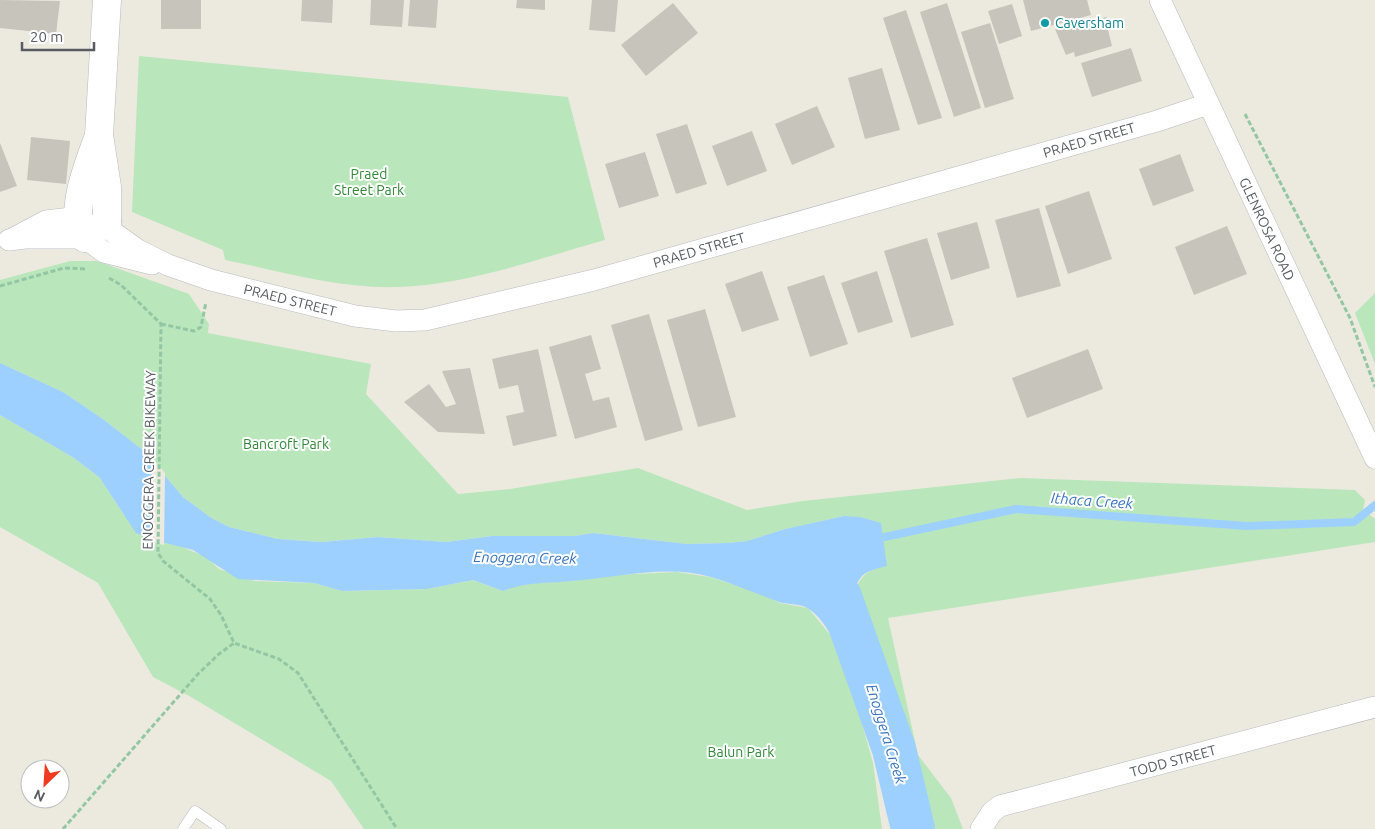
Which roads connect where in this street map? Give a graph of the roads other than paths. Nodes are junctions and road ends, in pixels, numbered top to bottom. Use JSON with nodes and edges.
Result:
{"nodes":[{"id":1,"x":107,"y":0,"type":"edge"},
{"id":2,"x":1160,"y":0,"type":"edge"},
{"id":3,"x":1208,"y":104,"type":"junction"},
{"id":4,"x":99,"y":135,"type":"junction"},
{"id":5,"x":107,"y":221,"type":"junction"},
{"id":6,"x":83,"y":228,"type":"junction"},
{"id":7,"x":4,"y":242,"type":"edge"},
{"id":8,"x":184,"y":271,"type":"junction"},
{"id":9,"x":1375,"y":458,"type":"edge"},
{"id":10,"x":1375,"y":707,"type":"edge"},
{"id":11,"x":183,"y":829,"type":"edge"},
{"id":12,"x":221,"y":829,"type":"edge"},
{"id":13,"x":981,"y":829,"type":"edge"}],
"edges":[{"from":1,"to":4,"type":"street"},
{"from":2,"to":3,"type":"street","name":"GLENROSA ROAD"},
{"from":3,"to":8,"type":"street","name":"PRAED STREET"},
{"from":3,"to":9,"type":"street","name":"GLENROSA ROAD"},
{"from":4,"to":5,"type":"street"},
{"from":4,"to":6,"type":"street"},
{"from":5,"to":6,"type":"street"},
{"from":5,"to":8,"type":"street","name":"PRAED STREET"},
{"from":6,"to":7,"type":"street"},
{"from":6,"to":8,"type":"street","name":"PRAED STREET"},
{"from":10,"to":13,"type":"street","name":"TODD STREET"},
{"from":11,"to":12,"type":"lane"}]}
